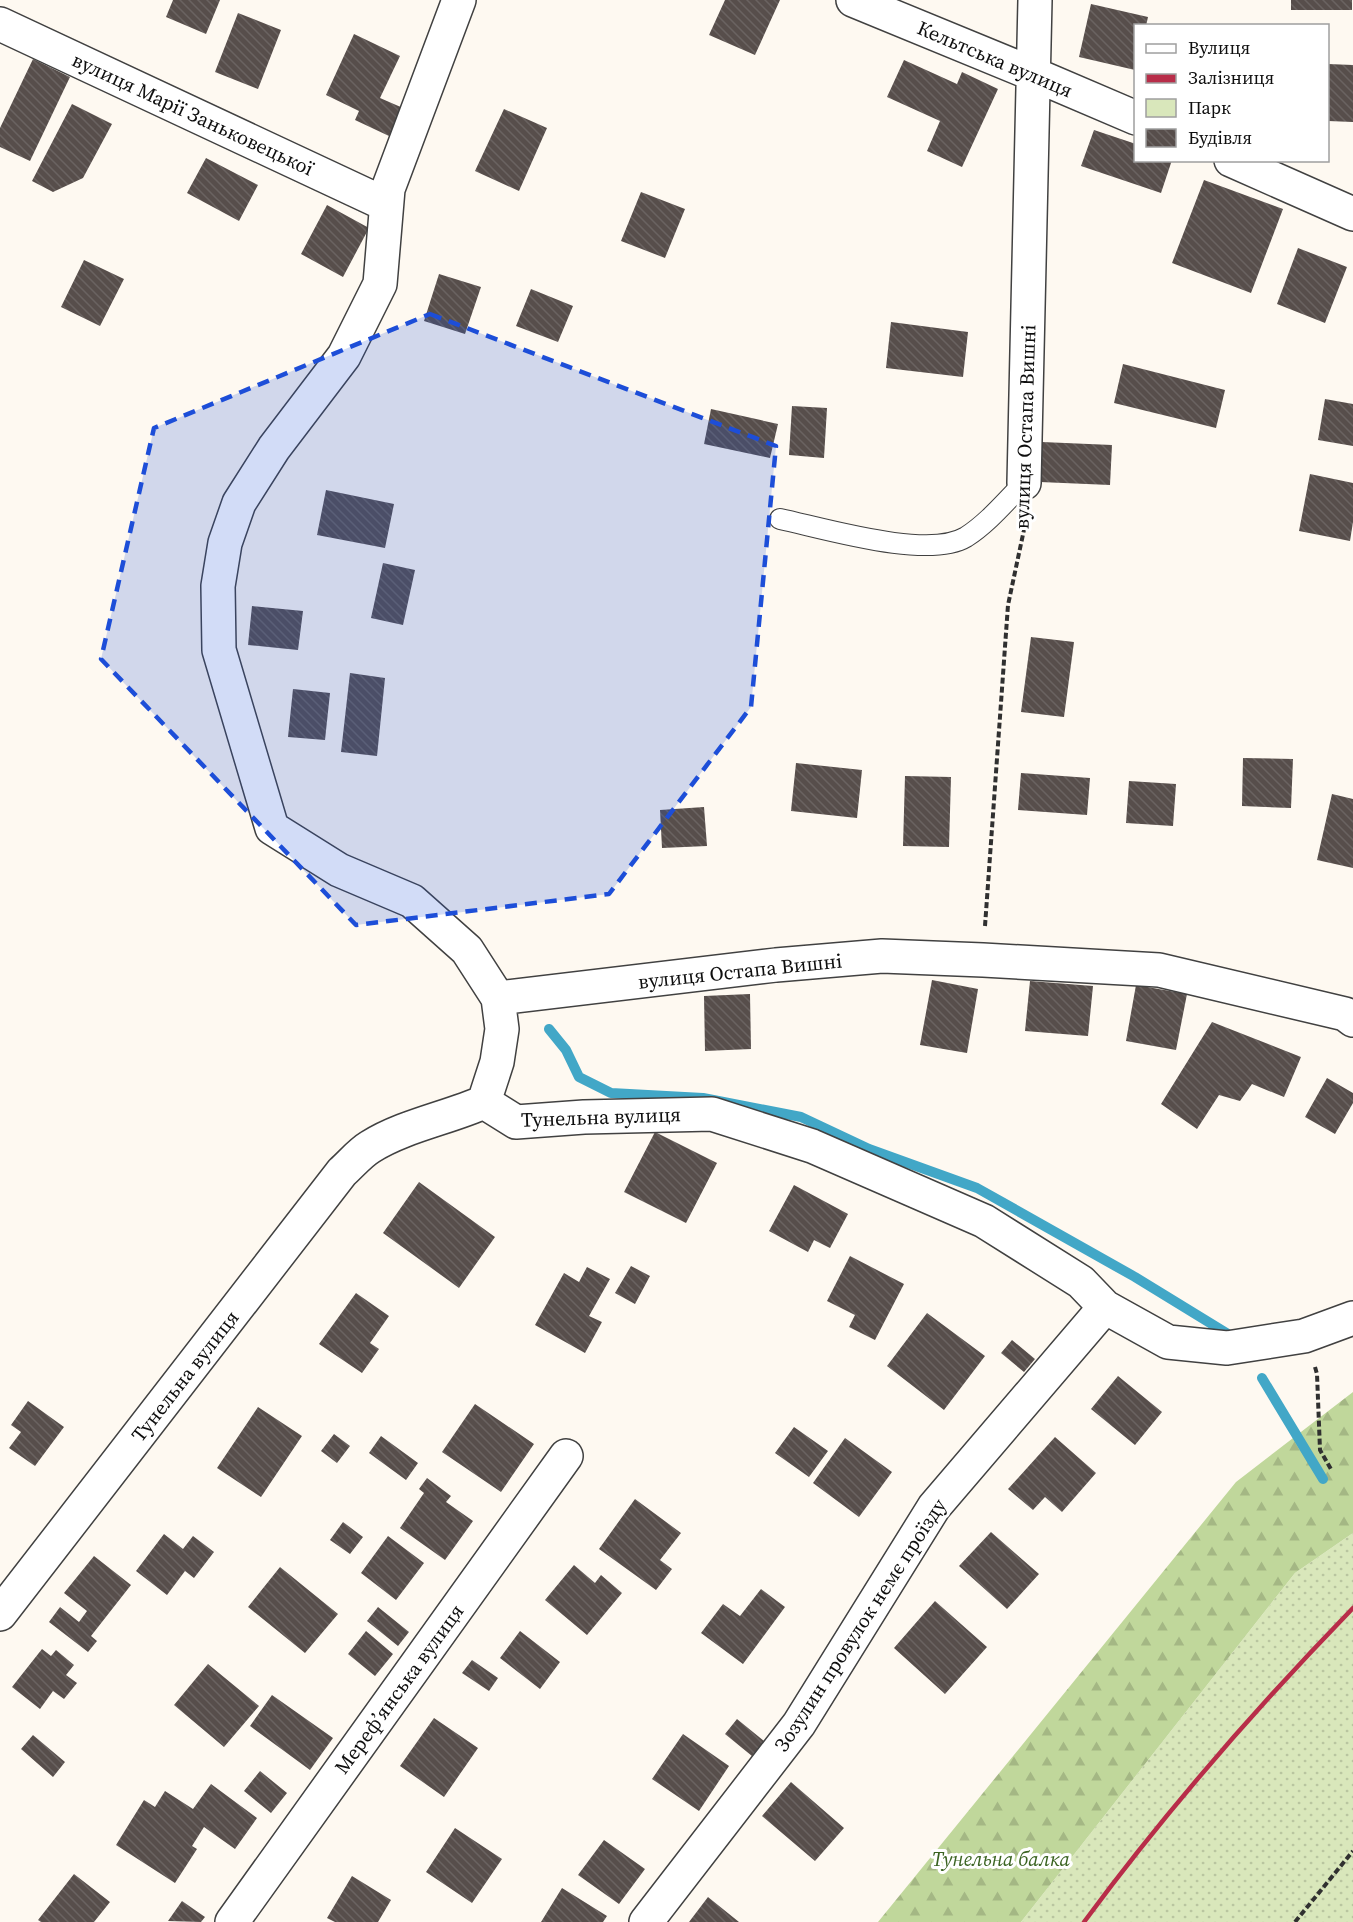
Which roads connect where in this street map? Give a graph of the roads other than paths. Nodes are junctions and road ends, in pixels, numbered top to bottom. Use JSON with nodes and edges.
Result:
{"nodes":[{"id":1,"x":459,"y":0,"type":"edge"},
{"id":2,"x":853,"y":0,"type":"edge"},
{"id":3,"x":1035,"y":0,"type":"edge"},
{"id":4,"x":0,"y":24,"type":"edge"},
{"id":5,"x":1034,"y":74,"type":"junction"},
{"id":6,"x":1134,"y":117,"type":"edge"},
{"id":7,"x":1236,"y":162,"type":"edge"},
{"id":8,"x":385,"y":204,"type":"junction"},
{"id":9,"x":1353,"y":214,"type":"edge"},
{"id":10,"x":1024,"y":483,"type":"joint"},
{"id":11,"x":780,"y":519,"type":"dead end"},
{"id":12,"x":498,"y":998,"type":"junction"},
{"id":13,"x":1353,"y":1020,"type":"edge"},
{"id":14,"x":484,"y":1102,"type":"junction"},
{"id":15,"x":1105,"y":1307,"type":"junction"},
{"id":16,"x":1353,"y":1318,"type":"edge"},
{"id":17,"x":567,"y":1456,"type":"dead end"},
{"id":18,"x":0,"y":1614,"type":"edge"},
{"id":19,"x":232,"y":1922,"type":"edge"},
{"id":20,"x":646,"y":1922,"type":"edge"}],
"edges":[{"from":1,"to":8,"type":"street"},
{"from":2,"to":5,"type":"street","name":"Кельтська вулиця"},
{"from":3,"to":5,"type":"street","name":"вулиця Остапа Вишні"},
{"from":4,"to":8,"type":"street","name":"вулиця Марії Заньковецької"},
{"from":5,"to":6,"type":"street","name":"Кельтська вулиця"},
{"from":5,"to":10,"type":"street","name":"вулиця Остапа Вишні"},
{"from":7,"to":9,"type":"street"},
{"from":8,"to":12,"type":"street"},
{"from":10,"to":11,"type":"lane"},
{"from":12,"to":13,"type":"street","name":"вулиця Остапа Вишні"},
{"from":12,"to":14,"type":"street"},
{"from":14,"to":15,"type":"street","name":"Тунельна вулиця"},
{"from":14,"to":18,"type":"street","name":"Тунельна вулиця"},
{"from":15,"to":16,"type":"street","name":"Тунельна вулиця"},
{"from":15,"to":20,"type":"street","name":"Зозулин провулок немє проїзду"},
{"from":17,"to":19,"type":"street","name":"Мерефʼянська вулиця"}]}
